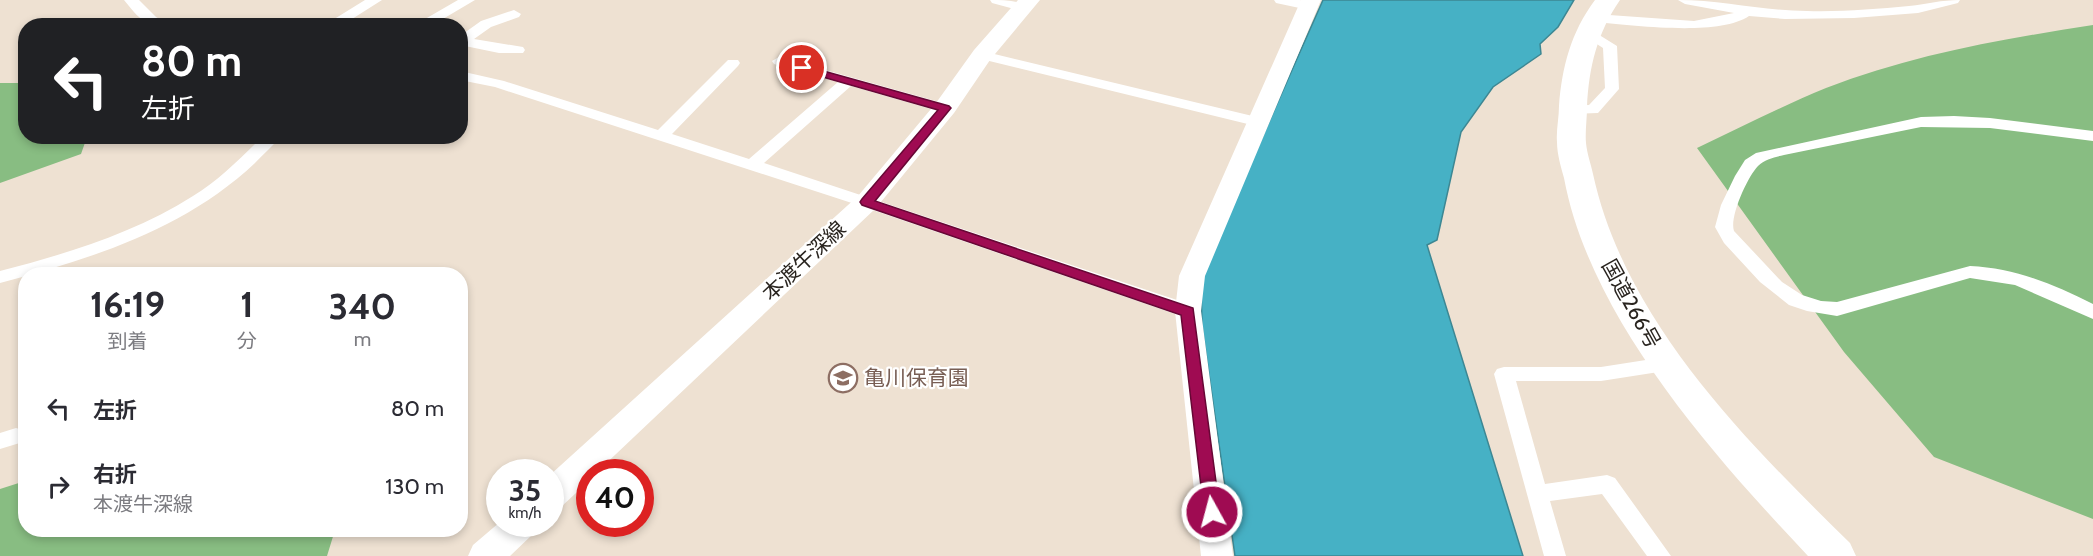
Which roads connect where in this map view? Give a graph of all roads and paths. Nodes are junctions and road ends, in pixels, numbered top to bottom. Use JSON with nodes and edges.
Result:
{"nodes":[{"id":1,"x":131,"y":0,"type":"edge"},
{"id":2,"x":375,"y":0,"type":"edge"},
{"id":3,"x":468,"y":0,"type":"edge"},
{"id":4,"x":1281,"y":0,"type":"edge"},
{"id":5,"x":1685,"y":0,"type":"edge"},
{"id":6,"x":1953,"y":0,"type":"edge"},
{"id":7,"x":1016,"y":2,"type":"edge"},
{"id":8,"x":1929,"y":2,"type":"edge"},
{"id":9,"x":1310,"y":3,"type":"edge"},
{"id":10,"x":1746,"y":12,"type":"junction"},
{"id":11,"x":514,"y":14,"type":"dead end"},
{"id":12,"x":1597,"y":16,"type":"edge"},
{"id":13,"x":149,"y":18,"type":"edge"},
{"id":14,"x":344,"y":18,"type":"edge"},
{"id":15,"x":435,"y":18,"type":"edge"},
{"id":16,"x":468,"y":38,"type":"edge"},
{"id":17,"x":468,"y":43,"type":"edge"},
{"id":18,"x":518,"y":50,"type":"dead end"},
{"id":19,"x":982,"y":56,"type":"junction"},
{"id":20,"x":779,"y":61,"type":"dead end"},
{"id":21,"x":732,"y":63,"type":"dead end"},
{"id":22,"x":468,"y":77,"type":"edge"},
{"id":23,"x":847,"y":82,"type":"junction"},
{"id":24,"x":945,"y":108,"type":"junction"},
{"id":25,"x":1260,"y":122,"type":"junction"},
{"id":26,"x":661,"y":136,"type":"junction"},
{"id":27,"x":2093,"y":136,"type":"edge"},
{"id":28,"x":264,"y":144,"type":"edge"},
{"id":29,"x":753,"y":165,"type":"junction"},
{"id":30,"x":867,"y":202,"type":"junction"},
{"id":31,"x":39,"y":267,"type":"edge"},
{"id":32,"x":18,"y":273,"type":"edge"},
{"id":33,"x":0,"y":278,"type":"edge"},
{"id":34,"x":1188,"y":312,"type":"junction"},
{"id":35,"x":2093,"y":312,"type":"edge"},
{"id":36,"x":1665,"y":364,"type":"junction"},
{"id":37,"x":564,"y":483,"type":"edge"},
{"id":38,"x":1538,"y":494,"type":"junction"},
{"id":39,"x":1217,"y":556,"type":"edge"},
{"id":40,"x":1555,"y":556,"type":"edge"},
{"id":41,"x":1660,"y":556,"type":"edge"},
{"id":42,"x":1835,"y":556,"type":"edge"}],
"edges":[{"from":1,"to":13,"type":"street"},
{"from":2,"to":14,"type":"street"},
{"from":3,"to":15,"type":"street"},
{"from":4,"to":9,"type":"street"},
{"from":5,"to":10,"type":"street"},
{"from":6,"to":8,"type":"street"},
{"from":7,"to":19,"type":"main road","name":"本渡牛深線"},
{"from":8,"to":10,"type":"street"},
{"from":9,"to":25,"type":"street"},
{"from":10,"to":12,"type":"street"},
{"from":11,"to":16,"type":"street"},
{"from":12,"to":36,"type":"highway","name":"国道266号"},
{"from":17,"to":18,"type":"street"},
{"from":19,"to":24,"type":"main road","name":"本渡牛深線"},
{"from":19,"to":25,"type":"street"},
{"from":20,"to":23,"type":"street"},
{"from":21,"to":26,"type":"street"},
{"from":22,"to":26,"type":"street"},
{"from":23,"to":24,"type":"street"},
{"from":23,"to":29,"type":"street"},
{"from":24,"to":30,"type":"main road","name":"本渡牛深線"},
{"from":25,"to":34,"type":"street"},
{"from":26,"to":29,"type":"street"},
{"from":27,"to":35,"type":"street"},
{"from":28,"to":31,"type":"street"},
{"from":29,"to":30,"type":"street"},
{"from":30,"to":34,"type":"street"},
{"from":30,"to":37,"type":"main road","name":"本渡牛深線"},
{"from":32,"to":33,"type":"street"},
{"from":34,"to":39,"type":"street"},
{"from":36,"to":38,"type":"street"},
{"from":36,"to":42,"type":"highway","name":"国道266号"},
{"from":38,"to":40,"type":"street"},
{"from":38,"to":41,"type":"street"}]}
